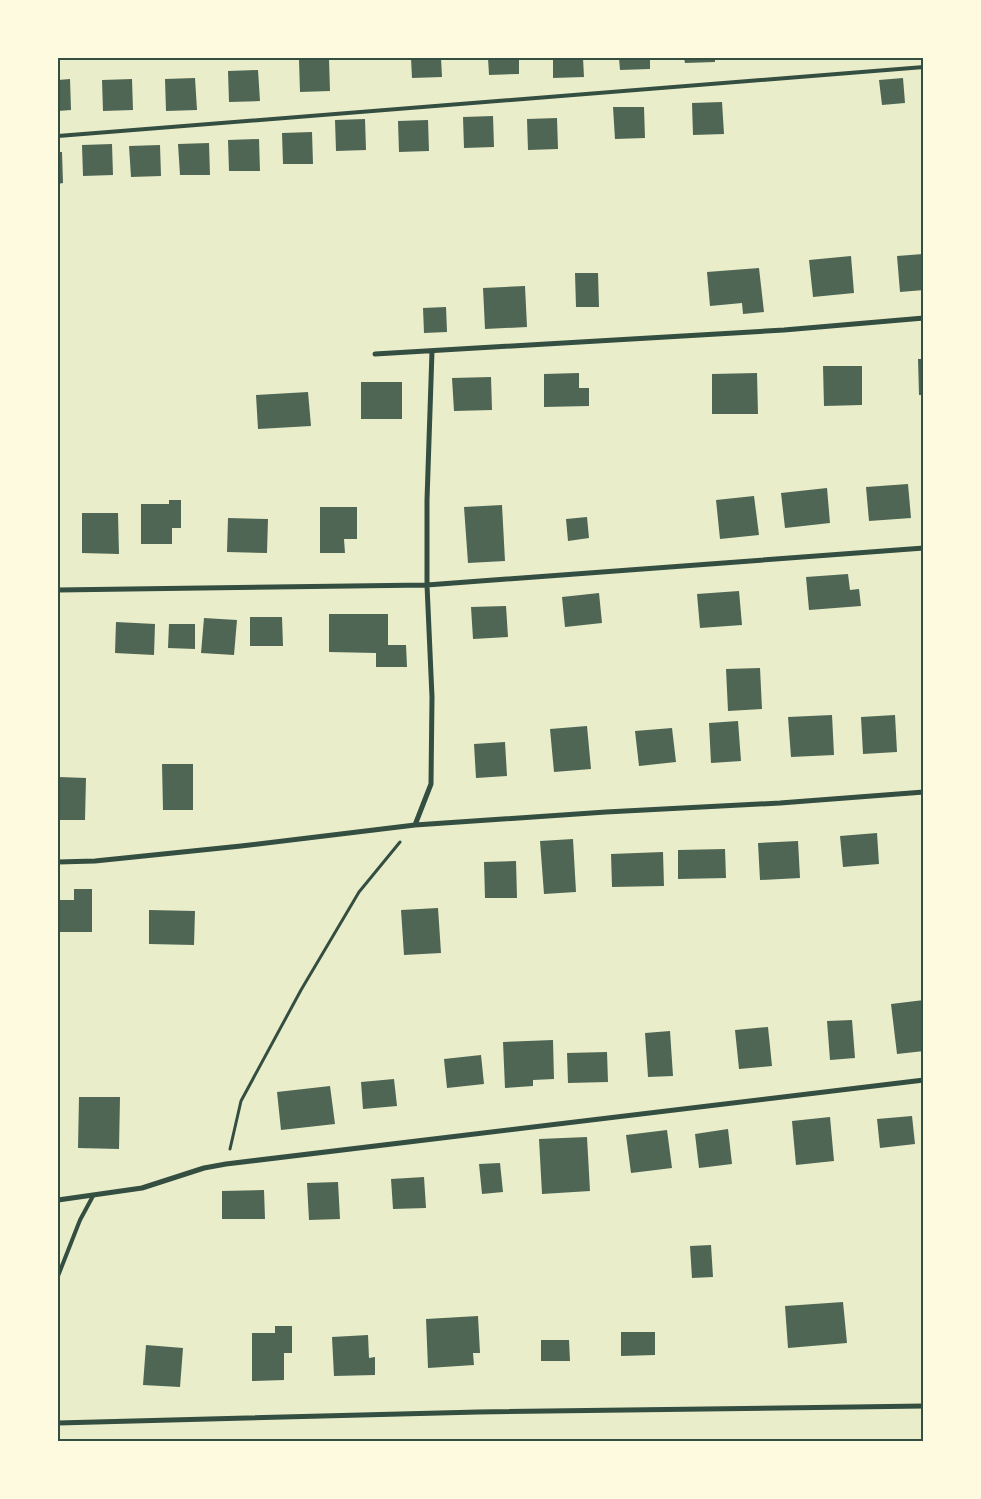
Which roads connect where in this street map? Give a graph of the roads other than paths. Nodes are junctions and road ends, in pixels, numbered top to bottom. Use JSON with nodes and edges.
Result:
{"nodes":[{"id":1,"x":924,"y":67,"type":"edge"},
{"id":2,"x":58,"y":136,"type":"edge"},
{"id":3,"x":924,"y":318,"type":"edge"},
{"id":4,"x":432,"y":351,"type":"junction"},
{"id":5,"x":375,"y":354,"type":"dead end"},
{"id":6,"x":924,"y":548,"type":"edge"},
{"id":7,"x":427,"y":586,"type":"junction"},
{"id":8,"x":58,"y":590,"type":"edge"},
{"id":9,"x":924,"y":792,"type":"edge"},
{"id":10,"x":415,"y":825,"type":"junction"},
{"id":11,"x":58,"y":862,"type":"edge"},
{"id":12,"x":924,"y":1080,"type":"edge"},
{"id":13,"x":93,"y":1196,"type":"junction"},
{"id":14,"x":58,"y":1200,"type":"edge"},
{"id":15,"x":58,"y":1276,"type":"edge"},
{"id":16,"x":924,"y":1406,"type":"edge"},
{"id":17,"x":58,"y":1423,"type":"edge"}],
"edges":[{"from":1,"to":2,"type":"lane"},
{"from":3,"to":4,"type":"street"},
{"from":4,"to":5,"type":"street"},
{"from":4,"to":7,"type":"street"},
{"from":6,"to":7,"type":"street"},
{"from":7,"to":8,"type":"street"},
{"from":7,"to":10,"type":"street"},
{"from":9,"to":10,"type":"street"},
{"from":10,"to":11,"type":"street"},
{"from":12,"to":13,"type":"street"},
{"from":13,"to":14,"type":"street"},
{"from":13,"to":15,"type":"lane"},
{"from":16,"to":17,"type":"street"}]}
